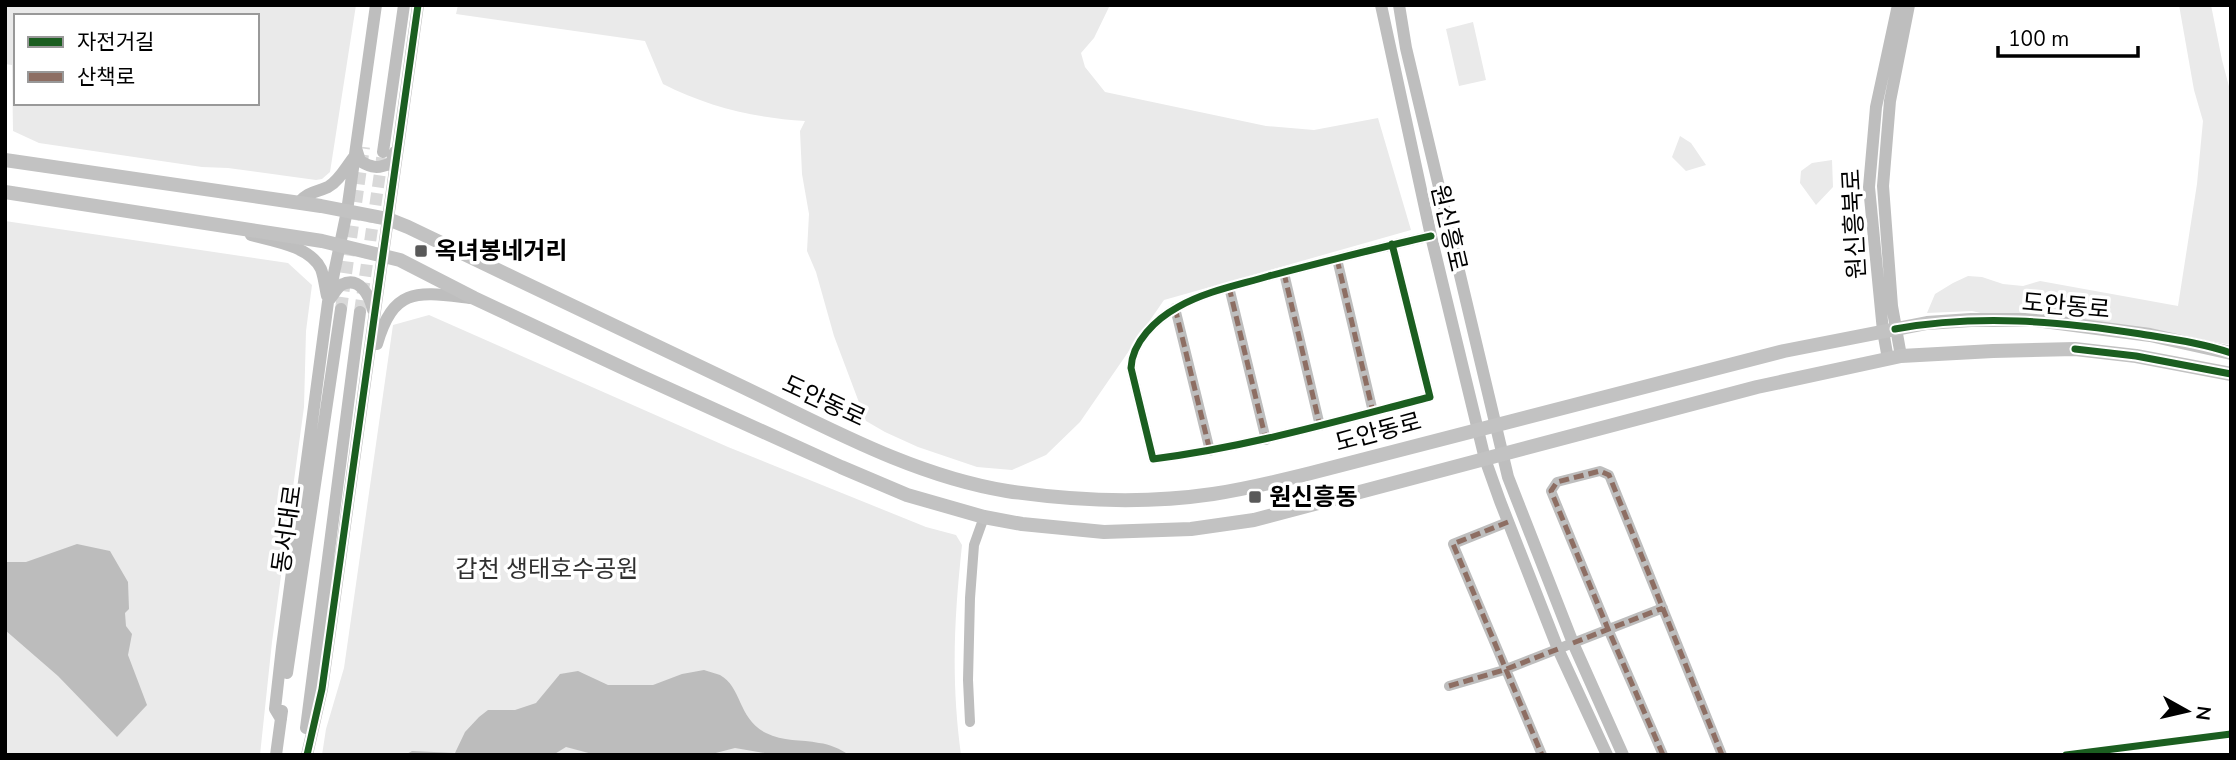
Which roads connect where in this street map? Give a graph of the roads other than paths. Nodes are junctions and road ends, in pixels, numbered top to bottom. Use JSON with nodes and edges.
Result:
{"nodes":[{"id":1,"x":376,"y":5,"type":"edge"},
{"id":2,"x":384,"y":5,"type":"edge"},
{"id":3,"x":404,"y":5,"type":"edge"},
{"id":4,"x":418,"y":5,"type":"edge"},
{"id":5,"x":1381,"y":5,"type":"edge"},
{"id":6,"x":1399,"y":5,"type":"edge"},
{"id":7,"x":1898,"y":5,"type":"edge"},
{"id":8,"x":1909,"y":5,"type":"edge"},
{"id":9,"x":399,"y":142,"type":"junction"},
{"id":10,"x":358,"y":147,"type":"junction"},
{"id":11,"x":383,"y":152,"type":"tunnel mouth"},
{"id":12,"x":5,"y":160,"type":"edge"},
{"id":13,"x":5,"y":192,"type":"edge"},
{"id":14,"x":299,"y":203,"type":"junction"},
{"id":15,"x":347,"y":211,"type":"junction"},
{"id":16,"x":388,"y":219,"type":"junction"},
{"id":17,"x":221,"y":225,"type":"junction"},
{"id":18,"x":1431,"y":236,"type":"junction"},
{"id":19,"x":340,"y":244,"type":"junction"},
{"id":20,"x":1392,"y":244,"type":"junction"},
{"id":21,"x":382,"y":254,"type":"junction"},
{"id":22,"x":1337,"y":259,"type":"junction"},
{"id":23,"x":1284,"y":273,"type":"junction"},
{"id":24,"x":1229,"y":287,"type":"junction"},
{"id":25,"x":474,"y":298,"type":"junction"},
{"id":26,"x":328,"y":302,"type":"junction"},
{"id":27,"x":1175,"y":308,"type":"junction"},
{"id":28,"x":341,"y":309,"type":"tunnel mouth"},
{"id":29,"x":360,"y":312,"type":"tunnel mouth"},
{"id":30,"x":374,"y":317,"type":"junction"},
{"id":31,"x":1889,"y":330,"type":"junction"},
{"id":32,"x":2231,"y":352,"type":"edge"},
{"id":33,"x":1895,"y":358,"type":"junction"},
{"id":34,"x":2231,"y":374,"type":"edge"},
{"id":35,"x":367,"y":378,"type":"junction"},
{"id":36,"x":1373,"y":412,"type":"junction"},
{"id":37,"x":1494,"y":425,"type":"junction"},
{"id":38,"x":1320,"y":426,"type":"junction"},
{"id":39,"x":1477,"y":429,"type":"junction"},
{"id":40,"x":1266,"y":440,"type":"junction"},
{"id":41,"x":1210,"y":452,"type":"junction"},
{"id":42,"x":1501,"y":455,"type":"junction"},
{"id":43,"x":1485,"y":459,"type":"junction"},
{"id":44,"x":984,"y":517,"type":"junction"},
{"id":45,"x":1508,"y":522,"type":"junction"},
{"id":46,"x":1663,"y":608,"type":"junction"},
{"id":47,"x":1608,"y":629,"type":"junction"},
{"id":48,"x":1573,"y":643,"type":"junction"},
{"id":49,"x":1558,"y":649,"type":"junction"},
{"id":50,"x":1504,"y":670,"type":"junction"},
{"id":51,"x":1449,"y":686,"type":"dead end"},
{"id":52,"x":281,"y":719,"type":"junction"},
{"id":53,"x":970,"y":722,"type":"dead end"},
{"id":54,"x":310,"y":723,"type":"junction"},
{"id":55,"x":276,"y":755,"type":"edge"},
{"id":56,"x":301,"y":755,"type":"edge"},
{"id":57,"x":307,"y":755,"type":"edge"},
{"id":58,"x":1542,"y":755,"type":"edge"},
{"id":59,"x":1607,"y":755,"type":"edge"},
{"id":60,"x":1623,"y":755,"type":"edge"},
{"id":61,"x":1663,"y":755,"type":"edge"},
{"id":62,"x":1722,"y":755,"type":"edge"}],
"edges":[{"from":1,"to":10,"type":"street"},
{"from":2,"to":10,"type":"street"},
{"from":3,"to":11,"type":"street"},
{"from":4,"to":9,"type":"street"},
{"from":5,"to":18,"type":"street","name":"원신흥로"},
{"from":6,"to":37,"type":"street","name":"원신흥로"},
{"from":7,"to":31,"type":"street","name":"원신흥북로"},
{"from":8,"to":31,"type":"street","name":"원신흥북로"},
{"from":9,"to":10,"type":"street"},
{"from":9,"to":16,"type":"street"},
{"from":10,"to":14,"type":"street"},
{"from":10,"to":15,"type":"street"},
{"from":12,"to":14,"type":"main road","name":"도안동로"},
{"from":13,"to":17,"type":"main road","name":"도안동로"},
{"from":14,"to":15,"type":"main road","name":"도안동로"},
{"from":15,"to":16,"type":"main road","name":"도안동로"},
{"from":15,"to":19,"type":"street"},
{"from":16,"to":21,"type":"street"},
{"from":16,"to":39,"type":"main road","name":"도안동로"},
{"from":17,"to":19,"type":"main road","name":"도안동로"},
{"from":17,"to":26,"type":"street"},
{"from":18,"to":20,"type":"street"},
{"from":18,"to":39,"type":"street","name":"원신흥로"},
{"from":19,"to":21,"type":"main road","name":"도안동로"},
{"from":19,"to":26,"type":"street"},
{"from":20,"to":22,"type":"street"},
{"from":20,"to":36,"type":"street"},
{"from":21,"to":25,"type":"main road","name":"도안동로"},
{"from":21,"to":30,"type":"street"},
{"from":22,"to":23,"type":"street"},
{"from":22,"to":36,"type":"street"},
{"from":23,"to":24,"type":"street"},
{"from":23,"to":38,"type":"street"},
{"from":24,"to":27,"type":"street"},
{"from":24,"to":40,"type":"street"},
{"from":25,"to":35,"type":"street"},
{"from":25,"to":44,"type":"main road","name":"도안동로"},
{"from":26,"to":30,"type":"street"},
{"from":26,"to":52,"type":"street"},
{"from":27,"to":41,"type":"street"},
{"from":27,"to":41,"type":"street"},
{"from":28,"to":52,"type":"street","name":"동서대로"},
{"from":29,"to":54,"type":"street","name":"동서대로"},
{"from":30,"to":35,"type":"street"},
{"from":31,"to":32,"type":"main road","name":"도안동로"},
{"from":31,"to":33,"type":"street","name":"원신흥북로"},
{"from":31,"to":37,"type":"main road","name":"도안동로"},
{"from":33,"to":34,"type":"main road","name":"도안동로"},
{"from":33,"to":42,"type":"main road","name":"도안동로"},
{"from":35,"to":54,"type":"street"},
{"from":36,"to":38,"type":"street"},
{"from":37,"to":39,"type":"main road","name":"도안동로"},
{"from":37,"to":42,"type":"street","name":"원신흥로"},
{"from":38,"to":40,"type":"street"},
{"from":39,"to":43,"type":"street","name":"원신흥로"},
{"from":40,"to":41,"type":"street"},
{"from":42,"to":43,"type":"main road","name":"도안동로"},
{"from":42,"to":48,"type":"street","name":"원신흥로"},
{"from":43,"to":44,"type":"main road","name":"도안동로"},
{"from":43,"to":45,"type":"street","name":"원신흥로"},
{"from":44,"to":53,"type":"street"},
{"from":45,"to":49,"type":"street","name":"원신흥로"},
{"from":45,"to":50,"type":"street"},
{"from":46,"to":47,"type":"street"},
{"from":46,"to":47,"type":"street"},
{"from":46,"to":62,"type":"street"},
{"from":47,"to":48,"type":"street"},
{"from":47,"to":61,"type":"street"},
{"from":48,"to":49,"type":"street"},
{"from":48,"to":60,"type":"street","name":"원신흥로"},
{"from":49,"to":50,"type":"street"},
{"from":49,"to":59,"type":"street","name":"원신흥로"},
{"from":50,"to":51,"type":"street"},
{"from":50,"to":58,"type":"street"},
{"from":52,"to":55,"type":"street","name":"동서대로"},
{"from":54,"to":56,"type":"street","name":"동서대로"},
{"from":54,"to":57,"type":"street"}]}
